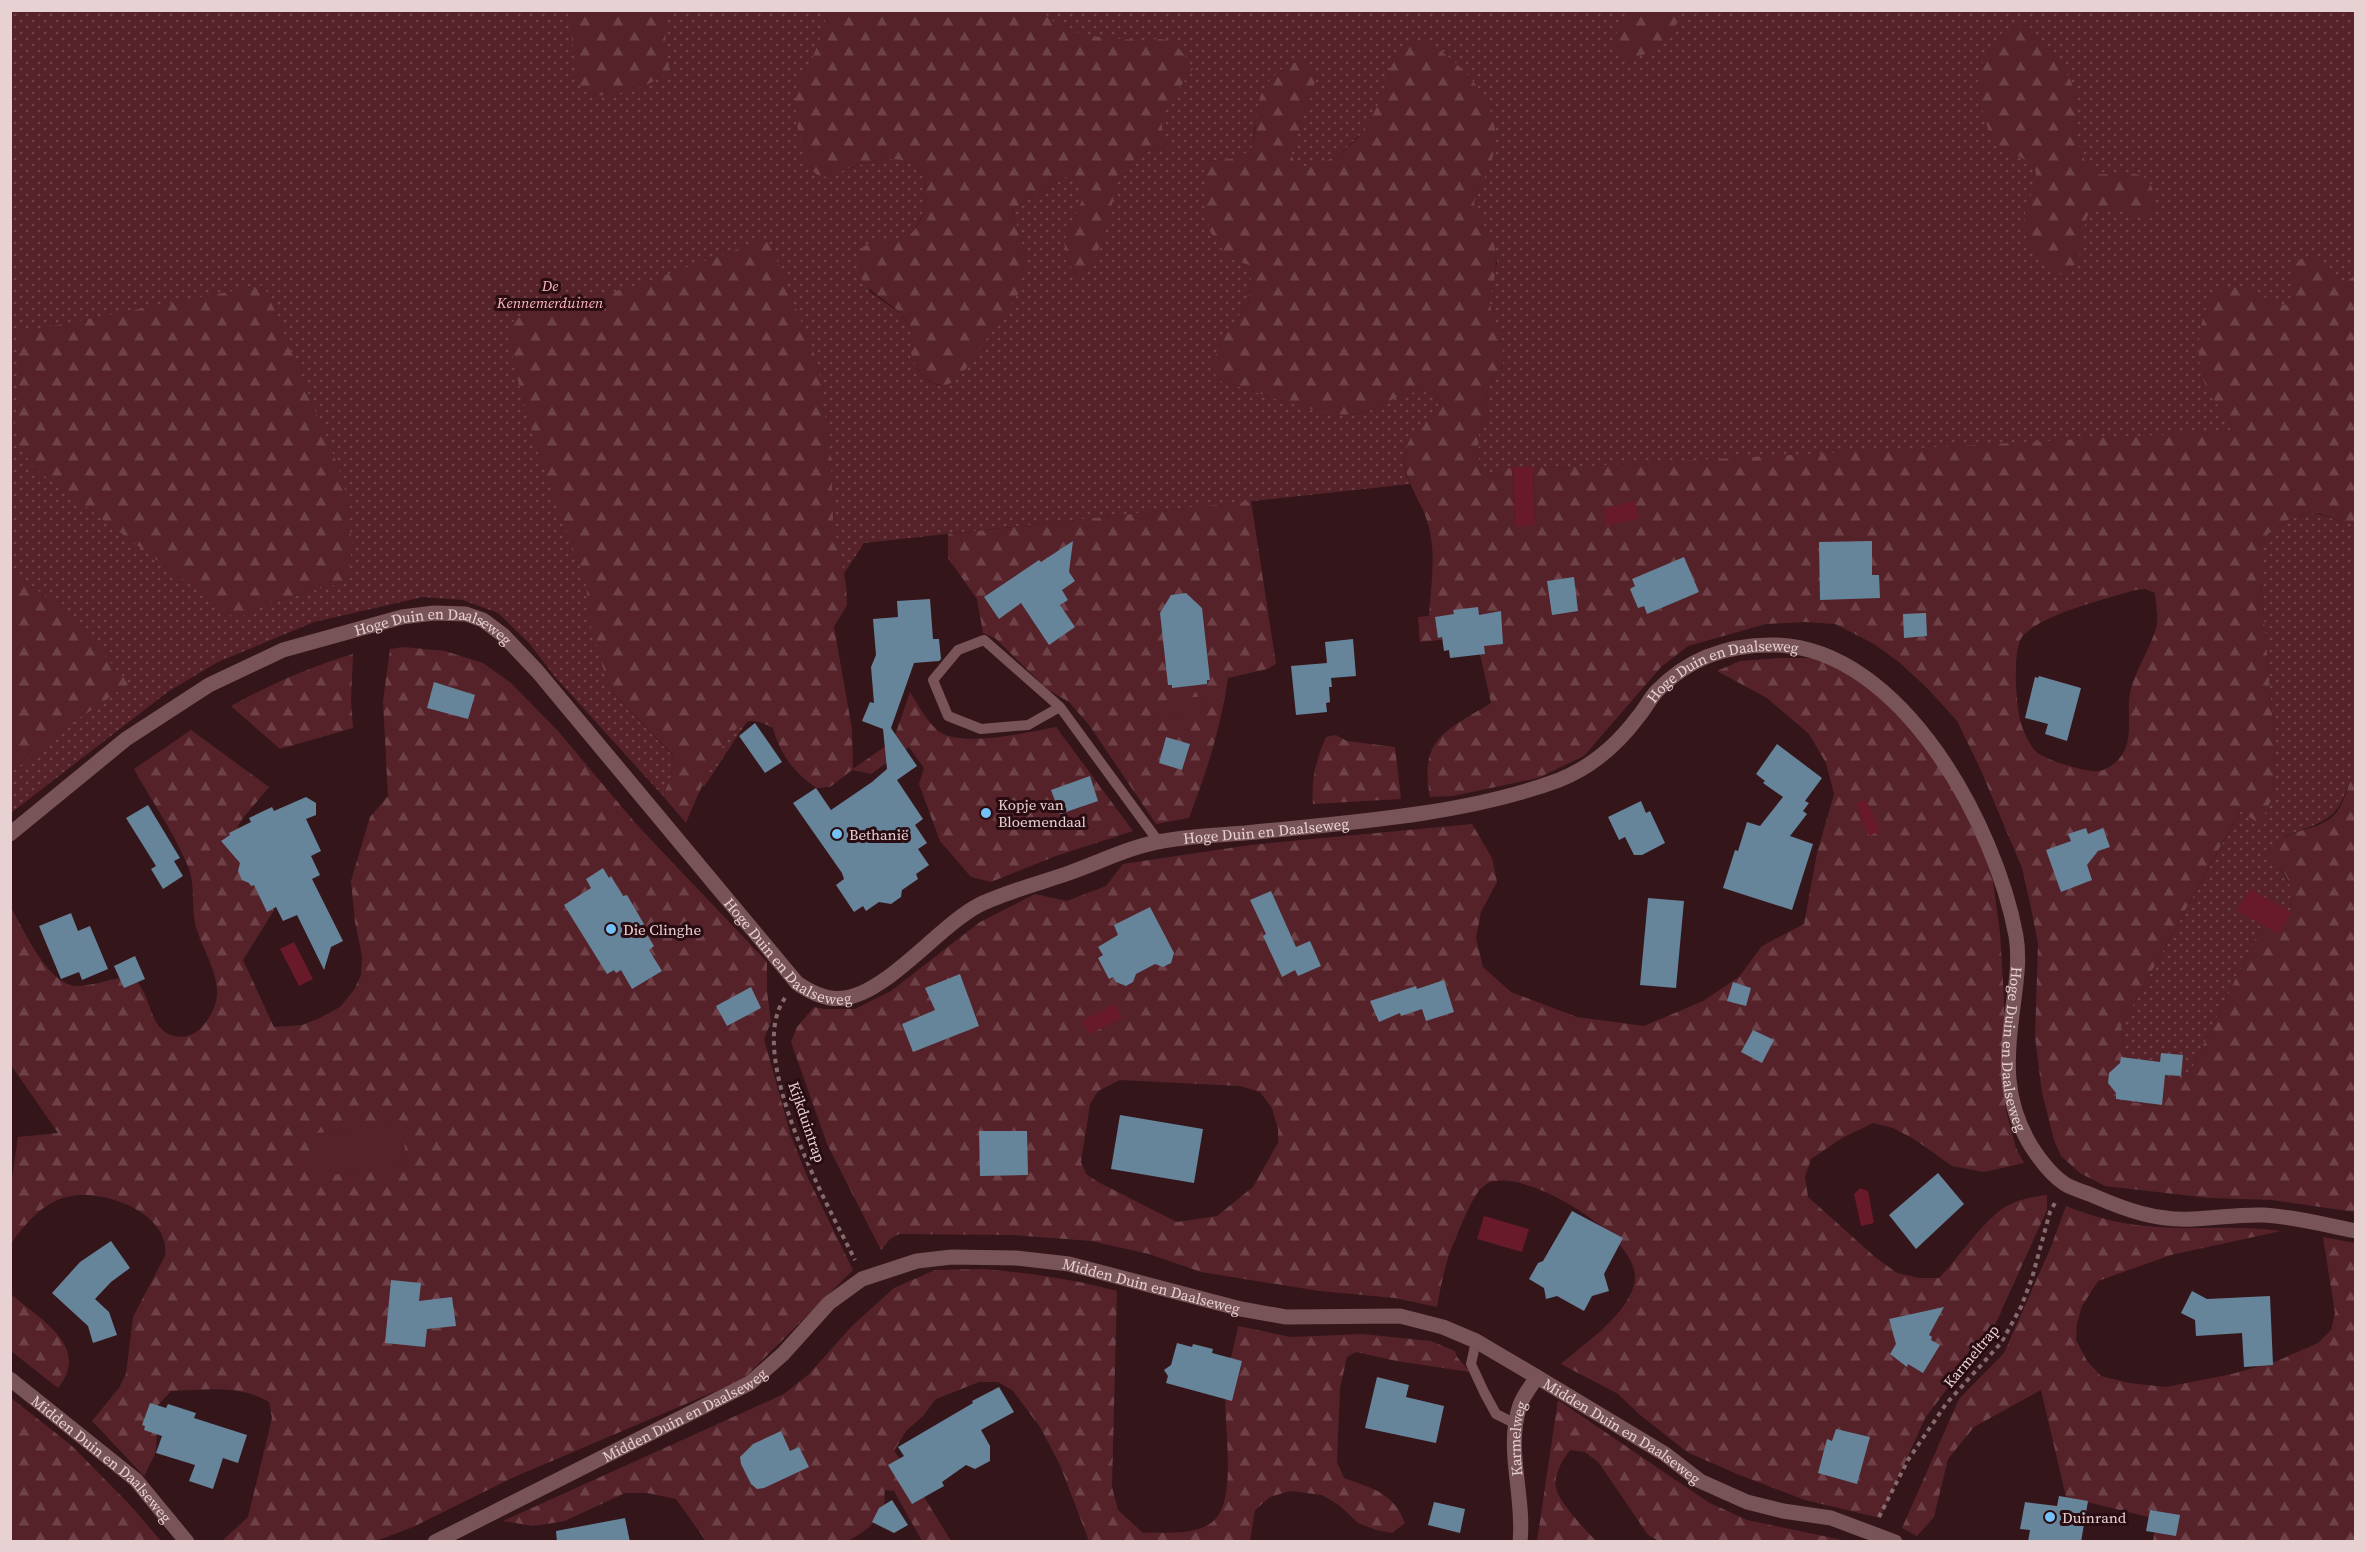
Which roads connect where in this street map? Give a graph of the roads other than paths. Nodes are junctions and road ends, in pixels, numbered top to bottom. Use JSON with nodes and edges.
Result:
{"nodes":[{"id":1,"x":1060,"y":707,"type":"junction"},
{"id":2,"x":10,"y":834,"type":"edge"},
{"id":3,"x":1158,"y":841,"type":"junction"},
{"id":4,"x":2355,"y":1231,"type":"edge"},
{"id":5,"x":1476,"y":1341,"type":"junction"},
{"id":6,"x":1537,"y":1377,"type":"junction"},
{"id":7,"x":10,"y":1379,"type":"edge"},
{"id":8,"x":1516,"y":1424,"type":"junction"},
{"id":9,"x":188,"y":1542,"type":"edge"},
{"id":10,"x":435,"y":1542,"type":"edge"},
{"id":11,"x":1520,"y":1542,"type":"edge"},
{"id":12,"x":1895,"y":1542,"type":"edge"}],
"edges":[{"from":1,"to":1,"type":"lane"},
{"from":1,"to":3,"type":"lane"},
{"from":2,"to":3,"type":"street","name":"Hoge Duin en Daalseweg"},
{"from":3,"to":4,"type":"street","name":"Hoge Duin en Daalseweg"},
{"from":5,"to":6,"type":"street","name":"Midden Duin en Daalseweg"},
{"from":5,"to":8,"type":"lane"},
{"from":5,"to":10,"type":"street","name":"Midden Duin en Daalseweg"},
{"from":6,"to":8,"type":"street","name":"Karmelweg"},
{"from":6,"to":12,"type":"street","name":"Midden Duin en Daalseweg"},
{"from":7,"to":9,"type":"street","name":"Midden Duin en Daalseweg"},
{"from":8,"to":11,"type":"street","name":"Karmelweg"}]}
